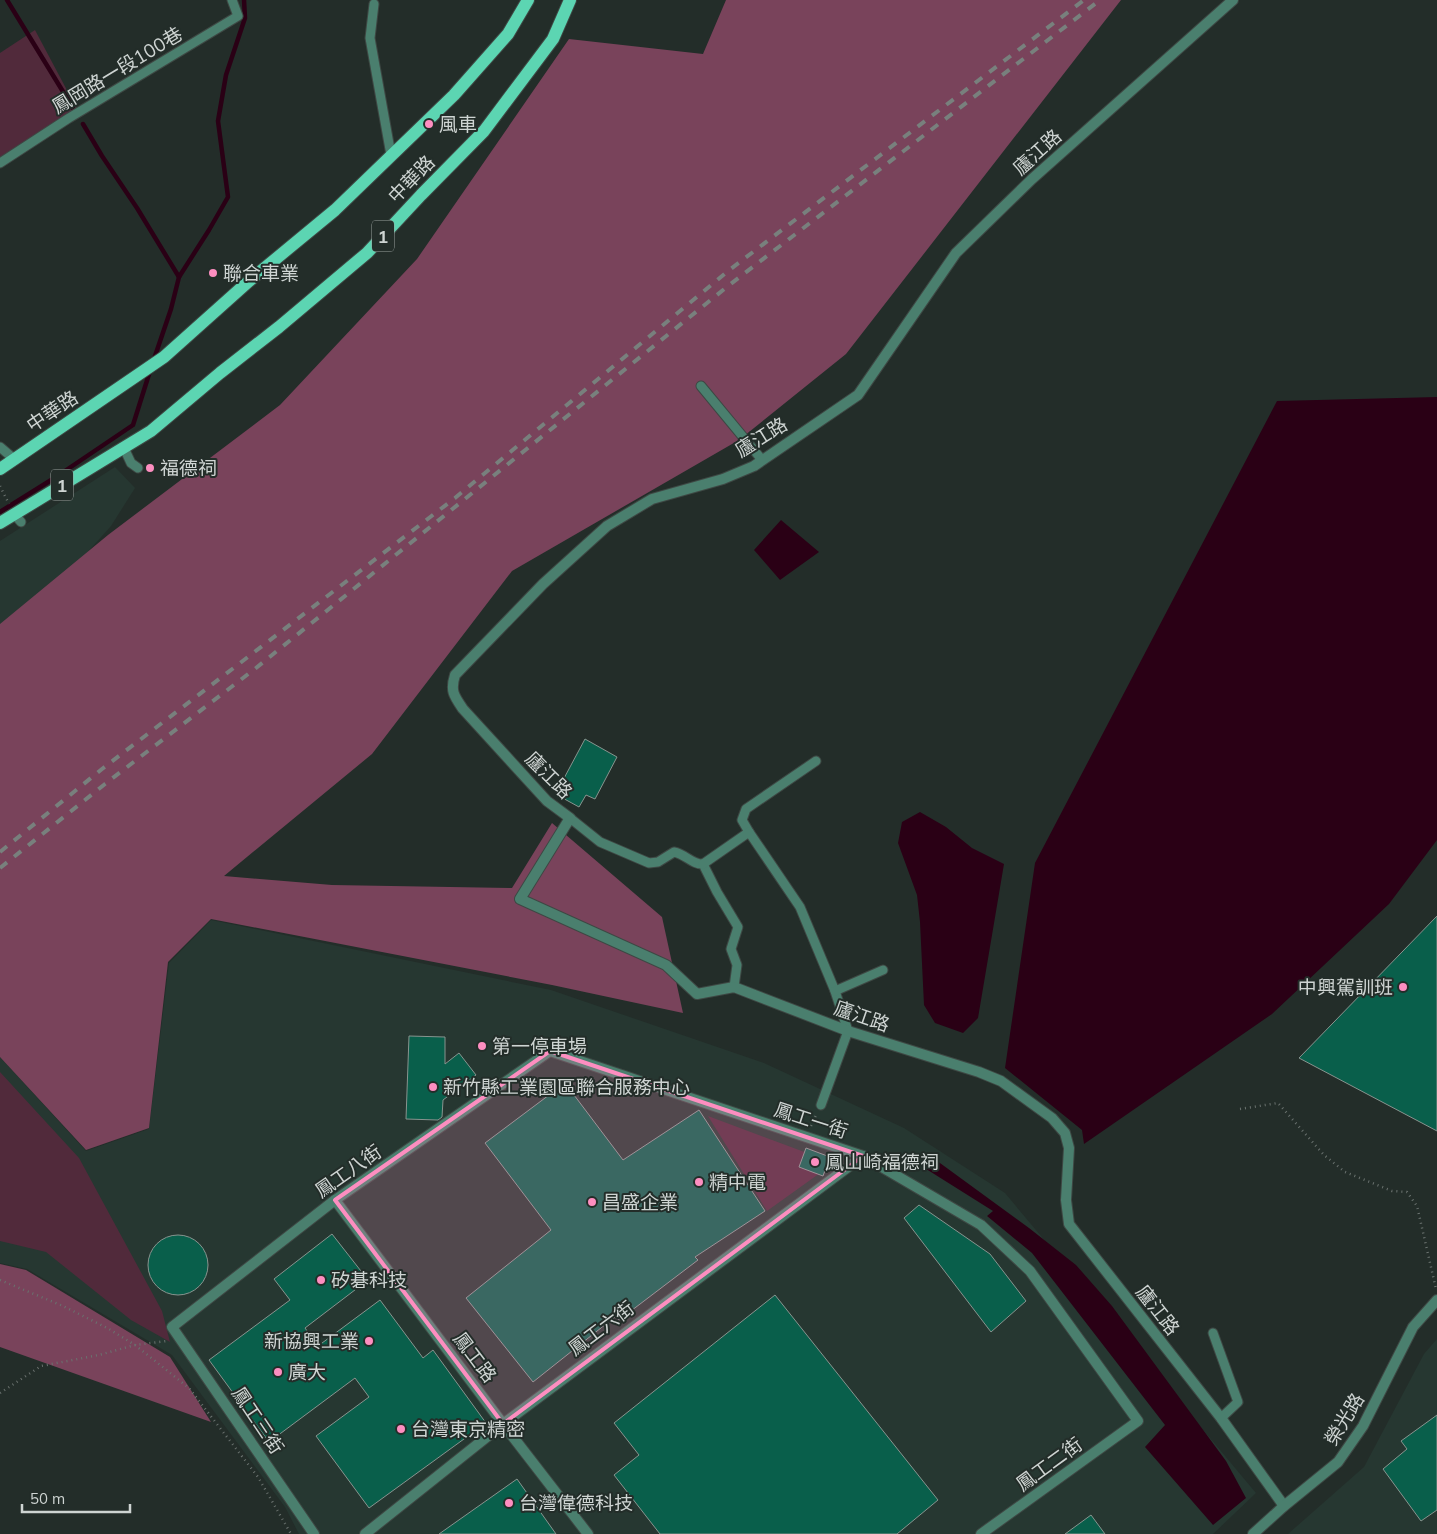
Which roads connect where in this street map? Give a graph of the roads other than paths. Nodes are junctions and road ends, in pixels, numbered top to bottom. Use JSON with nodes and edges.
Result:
{"nodes":[{"id":1,"x":232,"y":0,"type":"edge"},
{"id":2,"x":528,"y":0,"type":"edge"},
{"id":3,"x":570,"y":0,"type":"edge"},
{"id":4,"x":1233,"y":0,"type":"edge"},
{"id":5,"x":374,"y":4,"type":"dead end"},
{"id":6,"x":392,"y":155,"type":"junction"},
{"id":7,"x":0,"y":163,"type":"edge"},
{"id":8,"x":700,"y":386,"type":"dead end"},
{"id":9,"x":0,"y":447,"type":"edge"},
{"id":10,"x":124,"y":448,"type":"junction"},
{"id":11,"x":14,"y":459,"type":"junction"},
{"id":12,"x":762,"y":460,"type":"junction"},
{"id":13,"x":134,"y":465,"type":"dead end"},
{"id":14,"x":0,"y":468,"type":"edge"},
{"id":15,"x":0,"y":523,"type":"edge"},
{"id":16,"x":816,"y":761,"type":"dead end"},
{"id":17,"x":570,"y":818,"type":"junction"},
{"id":18,"x":749,"y":832,"type":"junction"},
{"id":19,"x":703,"y":864,"type":"junction"},
{"id":20,"x":883,"y":970,"type":"dead end"},
{"id":21,"x":734,"y":987,"type":"junction"},
{"id":22,"x":835,"y":991,"type":"junction"},
{"id":23,"x":848,"y":1030,"type":"junction"},
{"id":24,"x":550,"y":1051,"type":"joint"},
{"id":25,"x":821,"y":1106,"type":"road end"},
{"id":26,"x":863,"y":1156,"type":"junction"},
{"id":27,"x":335,"y":1200,"type":"junction"},
{"id":28,"x":1437,"y":1300,"type":"edge"},
{"id":29,"x":172,"y":1327,"type":"joint"},
{"id":30,"x":1213,"y":1332,"type":"dead end"},
{"id":31,"x":1221,"y":1418,"type":"junction"},
{"id":32,"x":1138,"y":1422,"type":"joint"},
{"id":33,"x":503,"y":1424,"type":"junction"},
{"id":34,"x":1284,"y":1506,"type":"junction"},
{"id":35,"x":314,"y":1534,"type":"edge"},
{"id":36,"x":364,"y":1534,"type":"edge"},
{"id":37,"x":588,"y":1534,"type":"edge"},
{"id":38,"x":981,"y":1534,"type":"edge"},
{"id":39,"x":1253,"y":1534,"type":"edge"}],
"edges":[{"from":1,"to":7,"type":"lane","name":"鳳岡路一段100巷"},
{"from":2,"to":6,"type":"main road","name":"中華路"},
{"from":3,"to":10,"type":"main road","name":"中華路","number":"1"},
{"from":4,"to":12,"type":"street","name":"廬江路"},
{"from":5,"to":6,"type":"lane"},
{"from":6,"to":11,"type":"main road","name":"中華路"},
{"from":8,"to":12,"type":"lane"},
{"from":9,"to":11,"type":"lane"},
{"from":10,"to":13,"type":"lane"},
{"from":10,"to":15,"type":"main road","number":"1"},
{"from":11,"to":14,"type":"main road","name":"中華路"},
{"from":12,"to":17,"type":"street","name":"廬江路"},
{"from":16,"to":18,"type":"lane"},
{"from":17,"to":19,"type":"lane"},
{"from":17,"to":21,"type":"street","name":"廬江路"},
{"from":18,"to":19,"type":"lane"},
{"from":18,"to":22,"type":"lane"},
{"from":19,"to":21,"type":"lane"},
{"from":20,"to":22,"type":"lane"},
{"from":21,"to":23,"type":"street","name":"廬江路"},
{"from":22,"to":23,"type":"lane"},
{"from":23,"to":25,"type":"lane"},
{"from":23,"to":31,"type":"street","name":"廬江路"},
{"from":24,"to":26,"type":"street","name":"鳳工一街"},
{"from":24,"to":27,"type":"street","name":"鳳工八街"},
{"from":26,"to":32,"type":"street","name":"鳳工一街"},
{"from":26,"to":33,"type":"street","name":"鳳工六街"},
{"from":27,"to":29,"type":"street","name":"鳳工八街"},
{"from":27,"to":33,"type":"street","name":"鳳工路"},
{"from":28,"to":34,"type":"street","name":"榮光路"},
{"from":29,"to":35,"type":"street","name":"鳳工三街"},
{"from":30,"to":31,"type":"lane"},
{"from":31,"to":34,"type":"street","name":"廬江路"},
{"from":32,"to":38,"type":"street","name":"鳳工二街"},
{"from":33,"to":36,"type":"street","name":"鳳工六街"},
{"from":33,"to":37,"type":"street","name":"鳳工路"},
{"from":34,"to":39,"type":"street","name":"榮光路"}]}
